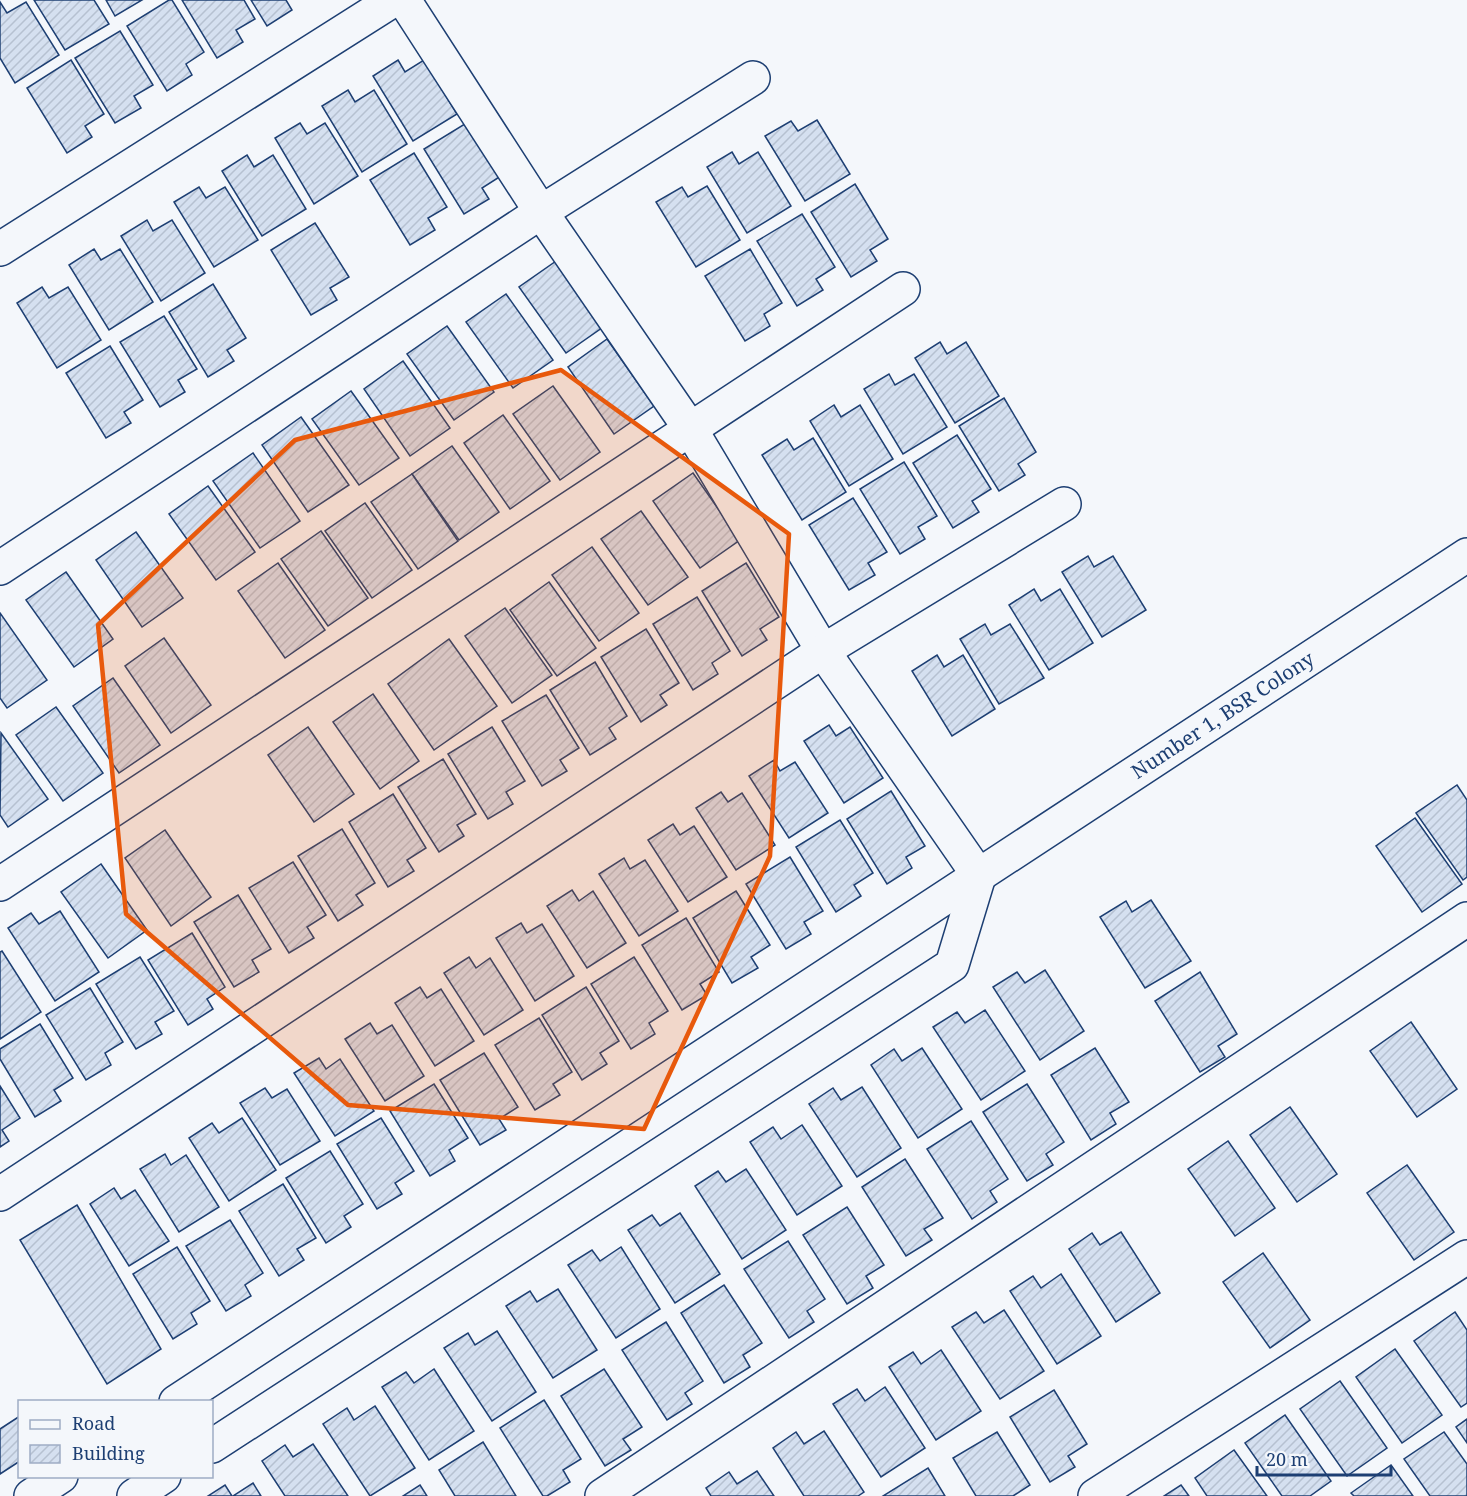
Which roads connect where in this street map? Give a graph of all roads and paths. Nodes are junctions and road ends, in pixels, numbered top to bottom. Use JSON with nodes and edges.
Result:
{"nodes":[{"id":1,"x":393,"y":0,"type":"edge"},
{"id":2,"x":404,"y":0,"type":"edge"},
{"id":3,"x":753,"y":78,"type":"dead end"},
{"id":4,"x":541,"y":212,"type":"junction"},
{"id":5,"x":0,"y":249,"type":"edge"},
{"id":6,"x":903,"y":289,"type":"dead end"},
{"id":7,"x":691,"y":430,"type":"junction"},
{"id":8,"x":1064,"y":504,"type":"dead end"},
{"id":9,"x":1467,"y":555,"type":"edge"},
{"id":10,"x":0,"y":568,"type":"edge"},
{"id":11,"x":823,"y":651,"type":"junction"},
{"id":12,"x":979,"y":876,"type":"junction"},
{"id":13,"x":0,"y":884,"type":"edge"},
{"id":14,"x":1467,"y":919,"type":"edge"},
{"id":15,"x":0,"y":1194,"type":"edge"},
{"id":16,"x":1467,"y":1257,"type":"edge"},
{"id":17,"x":178,"y":1400,"type":"edge"},
{"id":18,"x":213,"y":1445,"type":"edge"},
{"id":19,"x":58,"y":1478,"type":"edge"},
{"id":20,"x":161,"y":1478,"type":"edge"},
{"id":21,"x":31,"y":1496,"type":"edge"},
{"id":22,"x":134,"y":1496,"type":"edge"},
{"id":23,"x":602,"y":1496,"type":"edge"},
{"id":24,"x":1095,"y":1496,"type":"edge"}],
"edges":[{"from":1,"to":5,"type":"street"},
{"from":2,"to":4,"type":"street"},
{"from":3,"to":4,"type":"street"},
{"from":4,"to":7,"type":"street"},
{"from":4,"to":10,"type":"street"},
{"from":6,"to":7,"type":"street"},
{"from":7,"to":11,"type":"street"},
{"from":7,"to":13,"type":"street"},
{"from":8,"to":11,"type":"street"},
{"from":9,"to":12,"type":"street","name":"Number 1, BSR Colony"},
{"from":11,"to":12,"type":"street"},
{"from":11,"to":15,"type":"street"},
{"from":12,"to":17,"type":"street","name":"Number 1, BSR Colony"},
{"from":12,"to":18,"type":"street"},
{"from":14,"to":23,"type":"street"},
{"from":16,"to":24,"type":"street"},
{"from":19,"to":21,"type":"street"},
{"from":20,"to":22,"type":"street"}]}
